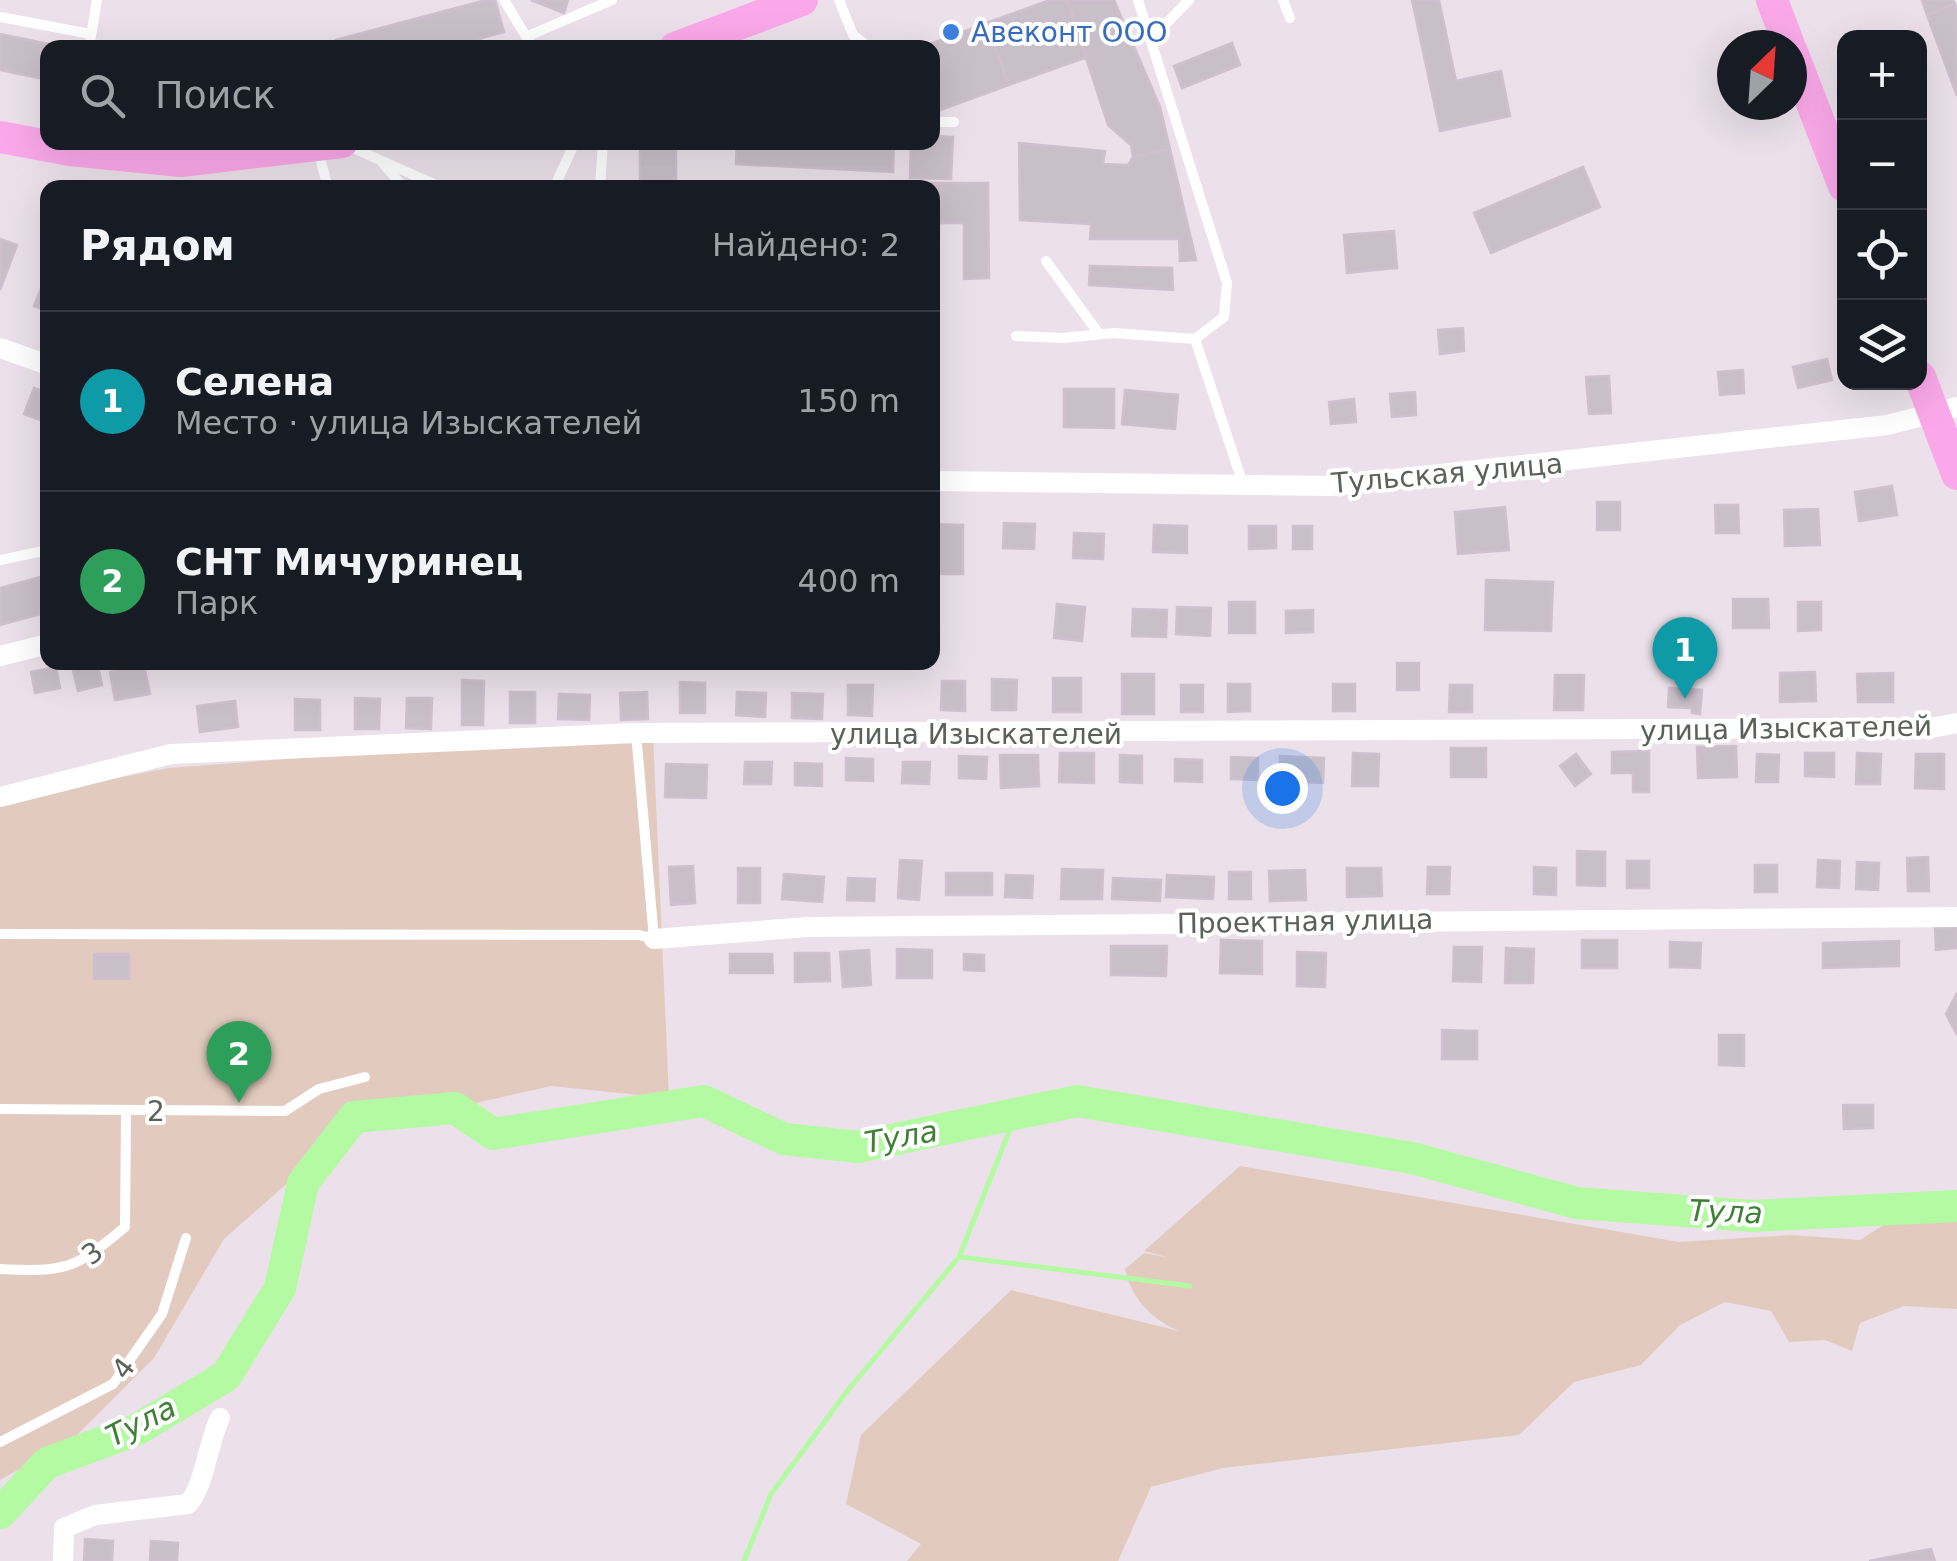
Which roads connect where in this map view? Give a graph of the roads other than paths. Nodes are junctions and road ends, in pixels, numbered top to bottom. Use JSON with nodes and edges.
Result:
{"nodes":[{"id":1,"x":97,"y":0,"type":"edge"},
{"id":2,"x":504,"y":0,"type":"edge"},
{"id":3,"x":612,"y":0,"type":"edge"},
{"id":4,"x":802,"y":0,"type":"edge"},
{"id":5,"x":839,"y":0,"type":"edge"},
{"id":6,"x":1138,"y":0,"type":"edge"},
{"id":7,"x":1190,"y":0,"type":"edge"},
{"id":8,"x":1283,"y":0,"type":"edge"},
{"id":9,"x":1772,"y":0,"type":"edge"},
{"id":10,"x":0,"y":17,"type":"edge"},
{"id":11,"x":1290,"y":18,"type":"dead end"},
{"id":12,"x":1784,"y":30,"type":"edge"},
{"id":13,"x":1150,"y":33,"type":"junction"},
{"id":14,"x":91,"y":34,"type":"junction"},
{"id":15,"x":528,"y":36,"type":"junction"},
{"id":16,"x":90,"y":40,"type":"edge"},
{"id":17,"x":530,"y":40,"type":"edge"},
{"id":18,"x":696,"y":40,"type":"edge"},
{"id":19,"x":859,"y":40,"type":"edge"},
{"id":20,"x":1807,"y":90,"type":"edge"},
{"id":21,"x":940,"y":122,"type":"edge"},
{"id":22,"x":954,"y":122,"type":"dead end"},
{"id":23,"x":0,"y":137,"type":"edge"},
{"id":24,"x":40,"y":142,"type":"edge"},
{"id":25,"x":100,"y":150,"type":"edge"},
{"id":26,"x":279,"y":150,"type":"edge"},
{"id":27,"x":332,"y":150,"type":"edge"},
{"id":28,"x":352,"y":150,"type":"edge"},
{"id":29,"x":571,"y":150,"type":"edge"},
{"id":30,"x":602,"y":150,"type":"edge"},
{"id":31,"x":378,"y":158,"type":"junction"},
{"id":32,"x":1837,"y":168,"type":"edge"},
{"id":33,"x":329,"y":180,"type":"edge"},
{"id":34,"x":397,"y":180,"type":"edge"},
{"id":35,"x":426,"y":180,"type":"edge"},
{"id":36,"x":558,"y":180,"type":"edge"},
{"id":37,"x":601,"y":180,"type":"edge"},
{"id":38,"x":1046,"y":261,"type":"dead end"},
{"id":39,"x":1099,"y":334,"type":"junction"},
{"id":40,"x":1016,"y":336,"type":"dead end"},
{"id":41,"x":1195,"y":339,"type":"junction"},
{"id":42,"x":0,"y":348,"type":"edge"},
{"id":43,"x":40,"y":362,"type":"edge"},
{"id":44,"x":1927,"y":386,"type":"edge"},
{"id":45,"x":1945,"y":409,"type":"edge"},
{"id":46,"x":1957,"y":474,"type":"edge"},
{"id":47,"x":940,"y":481,"type":"edge"},
{"id":48,"x":1243,"y":484,"type":"junction"},
{"id":49,"x":40,"y":552,"type":"edge"},
{"id":50,"x":0,"y":560,"type":"edge"},
{"id":51,"x":40,"y":646,"type":"edge"},
{"id":52,"x":0,"y":656,"type":"edge"},
{"id":53,"x":1957,"y":723,"type":"edge"},
{"id":54,"x":636,"y":733,"type":"junction"},
{"id":55,"x":0,"y":797,"type":"edge"},
{"id":56,"x":1957,"y":917,"type":"edge"},
{"id":57,"x":0,"y":934,"type":"edge"},
{"id":58,"x":654,"y":939,"type":"junction"},
{"id":59,"x":365,"y":1077,"type":"dead end"},
{"id":60,"x":0,"y":1109,"type":"edge"},
{"id":61,"x":126,"y":1111,"type":"junction"},
{"id":62,"x":186,"y":1238,"type":"dead end"},
{"id":63,"x":0,"y":1269,"type":"edge"},
{"id":64,"x":220,"y":1418,"type":"dead end"},
{"id":65,"x":0,"y":1442,"type":"edge"},
{"id":66,"x":63,"y":1561,"type":"edge"}],
"edges":[{"from":1,"to":14,"type":"lane"},
{"from":2,"to":15,"type":"lane"},
{"from":3,"to":15,"type":"lane"},
{"from":4,"to":18,"type":"main road"},
{"from":5,"to":19,"type":"lane"},
{"from":6,"to":13,"type":"lane"},
{"from":7,"to":13,"type":"lane"},
{"from":8,"to":11,"type":"lane"},
{"from":9,"to":12,"type":"main road"},
{"from":10,"to":14,"type":"lane"},
{"from":13,"to":41,"type":"lane"},
{"from":14,"to":16,"type":"lane"},
{"from":15,"to":17,"type":"lane"},
{"from":20,"to":32,"type":"main road"},
{"from":21,"to":22,"type":"lane"},
{"from":23,"to":24,"type":"main road"},
{"from":25,"to":26,"type":"main road"},
{"from":27,"to":33,"type":"lane"},
{"from":28,"to":31,"type":"lane"},
{"from":29,"to":36,"type":"lane"},
{"from":30,"to":37,"type":"lane"},
{"from":31,"to":34,"type":"lane"},
{"from":31,"to":35,"type":"lane"},
{"from":38,"to":39,"type":"lane"},
{"from":39,"to":40,"type":"lane"},
{"from":39,"to":41,"type":"lane"},
{"from":41,"to":48,"type":"lane"},
{"from":42,"to":43,"type":"street"},
{"from":44,"to":45,"type":"main road"},
{"from":45,"to":46,"type":"main road"},
{"from":45,"to":48,"type":"street","name":"Тульская улица"},
{"from":47,"to":48,"type":"street","name":"Тульская улица"},
{"from":49,"to":50,"type":"lane"},
{"from":51,"to":52,"type":"street"},
{"from":53,"to":54,"type":"street","name":"улица Изыскателей"},
{"from":54,"to":55,"type":"street","name":"улица Изыскателей"},
{"from":54,"to":58,"type":"lane"},
{"from":56,"to":58,"type":"street","name":"Проектная улица"},
{"from":57,"to":58,"type":"lane"},
{"from":59,"to":61,"type":"lane","name":"2"},
{"from":60,"to":61,"type":"lane","name":"2"},
{"from":61,"to":63,"type":"lane","name":"3"},
{"from":62,"to":65,"type":"lane","name":"4"},
{"from":64,"to":66,"type":"street"}]}
